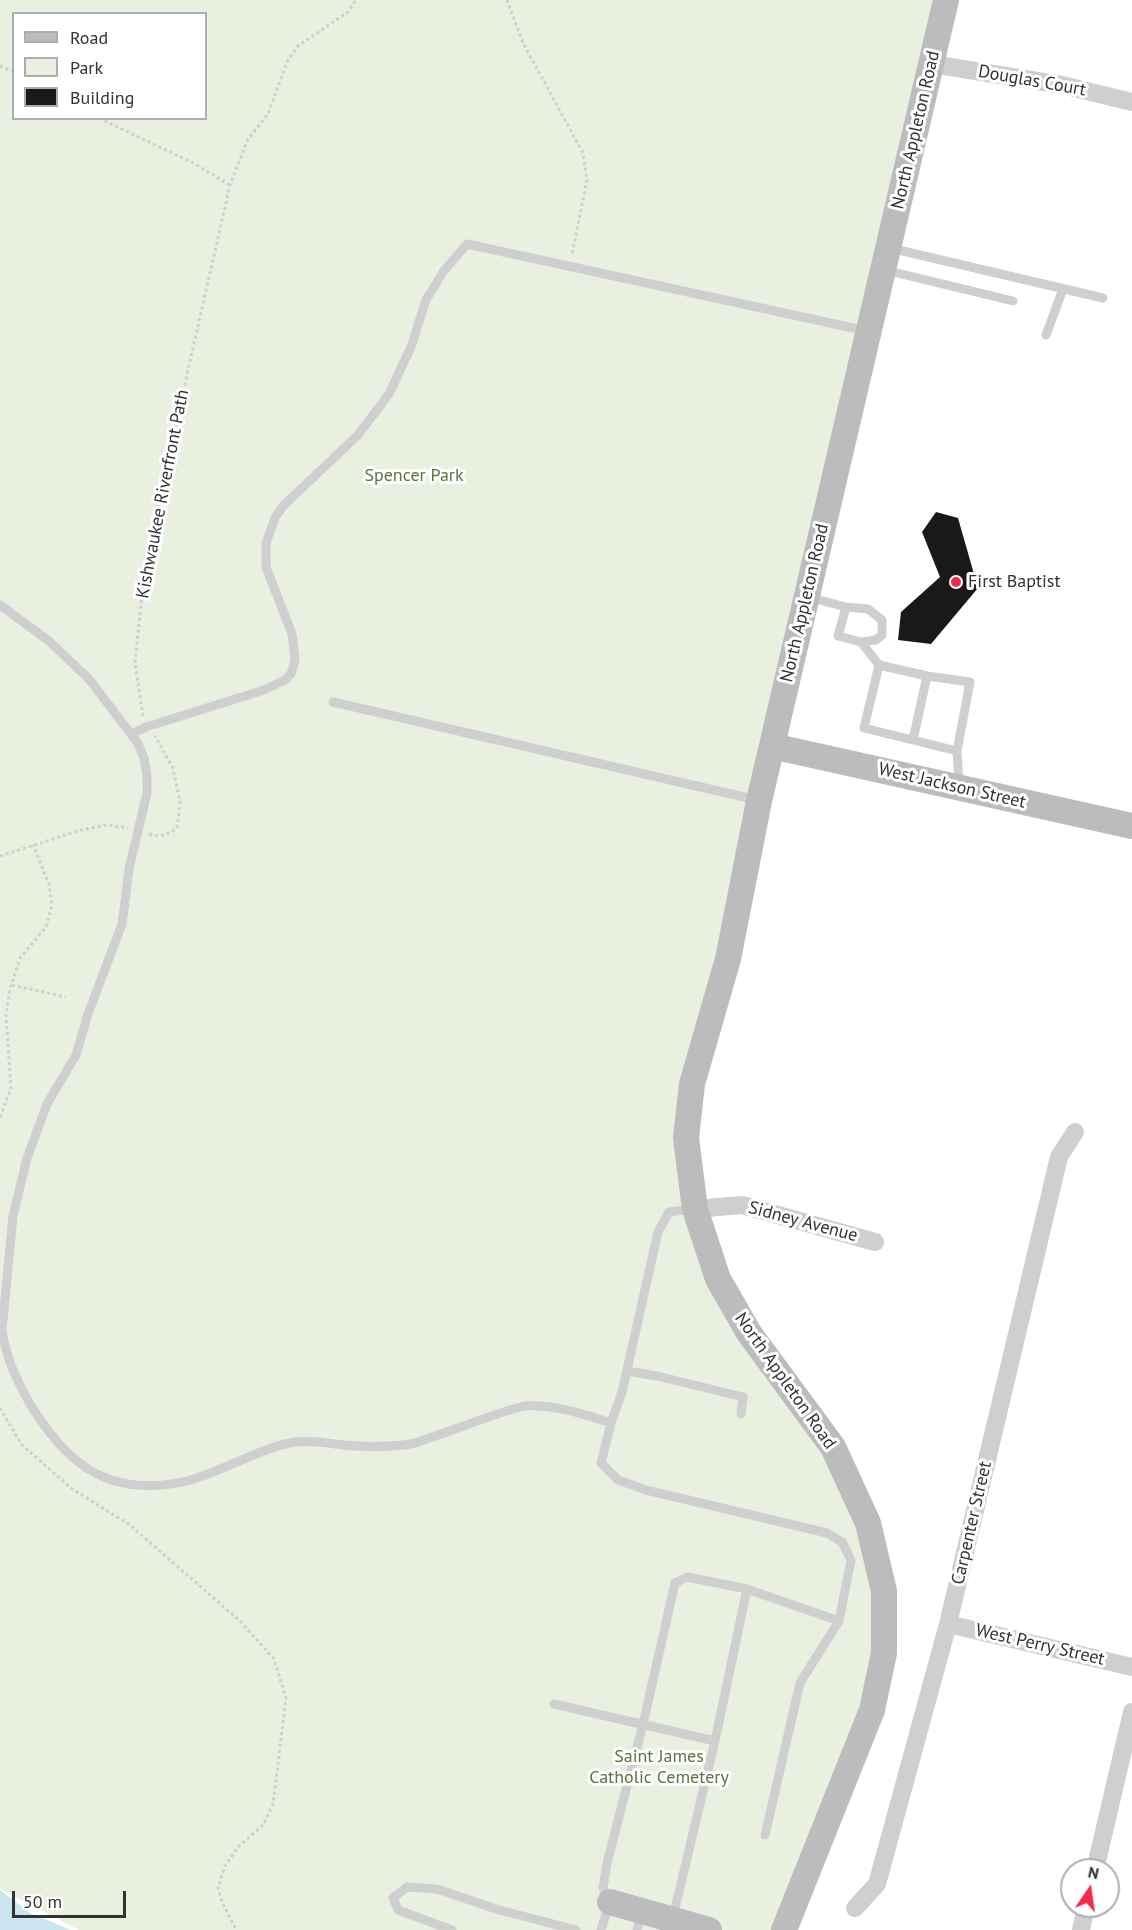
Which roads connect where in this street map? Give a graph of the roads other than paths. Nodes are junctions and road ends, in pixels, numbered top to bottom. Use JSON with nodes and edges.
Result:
{"nodes":[{"id":1,"x":946,"y":0,"type":"edge"},
{"id":2,"x":932,"y":64,"type":"junction"},
{"id":3,"x":1132,"y":102,"type":"edge"},
{"id":4,"x":885,"y":258,"type":"junction"},
{"id":5,"x":1063,"y":289,"type":"junction"},
{"id":6,"x":1103,"y":298,"type":"dead end"},
{"id":7,"x":1013,"y":301,"type":"dead end"},
{"id":8,"x":867,"y":332,"type":"junction"},
{"id":9,"x":1046,"y":335,"type":"dead end"},
{"id":10,"x":807,"y":597,"type":"junction"},
{"id":11,"x":0,"y":606,"type":"edge"},
{"id":12,"x":846,"y":607,"type":"junction"},
{"id":13,"x":861,"y":642,"type":"junction"},
{"id":14,"x":879,"y":665,"type":"junction"},
{"id":15,"x":927,"y":676,"type":"junction"},
{"id":16,"x":333,"y":702,"type":"dead end"},
{"id":17,"x":132,"y":734,"type":"junction"},
{"id":18,"x":913,"y":740,"type":"junction"},
{"id":19,"x":772,"y":746,"type":"junction"},
{"id":20,"x":957,"y":751,"type":"junction"},
{"id":21,"x":959,"y":788,"type":"junction"},
{"id":22,"x":759,"y":801,"type":"junction"},
{"id":23,"x":1132,"y":826,"type":"edge"},
{"id":24,"x":1075,"y":1132,"type":"dead end"},
{"id":25,"x":696,"y":1209,"type":"junction"},
{"id":26,"x":875,"y":1242,"type":"dead end"},
{"id":27,"x":627,"y":1371,"type":"junction"},
{"id":28,"x":741,"y":1414,"type":"dead end"},
{"id":29,"x":611,"y":1423,"type":"junction"},
{"id":30,"x":747,"y":1589,"type":"junction"},
{"id":31,"x":839,"y":1621,"type":"junction"},
{"id":32,"x":948,"y":1624,"type":"junction"},
{"id":33,"x":1132,"y":1667,"type":"edge"},
{"id":34,"x":554,"y":1704,"type":"dead end"},
{"id":35,"x":1132,"y":1712,"type":"edge"},
{"id":36,"x":643,"y":1724,"type":"junction"},
{"id":37,"x":715,"y":1741,"type":"junction"},
{"id":38,"x":765,"y":1835,"type":"dead end"},
{"id":39,"x":1098,"y":1858,"type":"edge"},
{"id":40,"x":610,"y":1902,"type":"junction"},
{"id":41,"x":855,"y":1908,"type":"dead end"},
{"id":42,"x":672,"y":1920,"type":"junction"},
{"id":43,"x":640,"y":1921,"type":"edge"},
{"id":44,"x":452,"y":1930,"type":"edge"},
{"id":45,"x":576,"y":1930,"type":"edge"},
{"id":46,"x":601,"y":1930,"type":"edge"},
{"id":47,"x":709,"y":1930,"type":"edge"},
{"id":48,"x":784,"y":1930,"type":"edge"}],
"edges":[{"from":1,"to":2,"type":"main road","name":"North Appleton Road"},
{"from":2,"to":3,"type":"street","name":"Douglas Court"},
{"from":2,"to":4,"type":"main road","name":"North Appleton Road"},
{"from":4,"to":5,"type":"lane"},
{"from":4,"to":7,"type":"lane"},
{"from":4,"to":8,"type":"main road","name":"North Appleton Road"},
{"from":5,"to":6,"type":"lane"},
{"from":5,"to":9,"type":"lane"},
{"from":8,"to":10,"type":"main road","name":"North Appleton Road"},
{"from":8,"to":17,"type":"lane"},
{"from":10,"to":12,"type":"lane"},
{"from":10,"to":19,"type":"main road","name":"North Appleton Road"},
{"from":11,"to":17,"type":"lane"},
{"from":12,"to":13,"type":"lane"},
{"from":12,"to":13,"type":"lane"},
{"from":13,"to":14,"type":"lane"},
{"from":14,"to":15,"type":"lane"},
{"from":14,"to":18,"type":"lane"},
{"from":15,"to":18,"type":"lane"},
{"from":15,"to":20,"type":"lane"},
{"from":16,"to":22,"type":"lane"},
{"from":17,"to":29,"type":"lane"},
{"from":18,"to":20,"type":"lane"},
{"from":19,"to":21,"type":"main road","name":"West Jackson Street"},
{"from":19,"to":22,"type":"main road","name":"North Appleton Road"},
{"from":20,"to":21,"type":"lane"},
{"from":21,"to":23,"type":"main road","name":"West Jackson Street"},
{"from":22,"to":25,"type":"main road","name":"North Appleton Road"},
{"from":24,"to":32,"type":"street","name":"Carpenter Street"},
{"from":25,"to":26,"type":"street","name":"Sidney Avenue"},
{"from":25,"to":27,"type":"lane"},
{"from":25,"to":48,"type":"main road","name":"North Appleton Road"},
{"from":27,"to":28,"type":"lane"},
{"from":27,"to":29,"type":"lane"},
{"from":29,"to":31,"type":"lane"},
{"from":30,"to":31,"type":"lane"},
{"from":30,"to":36,"type":"lane"},
{"from":30,"to":37,"type":"lane"},
{"from":31,"to":38,"type":"lane"},
{"from":32,"to":33,"type":"street","name":"West Perry Street"},
{"from":32,"to":41,"type":"street","name":"Carpenter Street"},
{"from":34,"to":36,"type":"lane"},
{"from":35,"to":39,"type":"street"},
{"from":36,"to":37,"type":"lane"},
{"from":36,"to":40,"type":"lane"},
{"from":37,"to":42,"type":"lane"},
{"from":40,"to":43,"type":"main road"},
{"from":40,"to":46,"type":"lane"},
{"from":42,"to":43,"type":"main road"},
{"from":42,"to":47,"type":"main road"},
{"from":44,"to":45,"type":"lane"}]}
